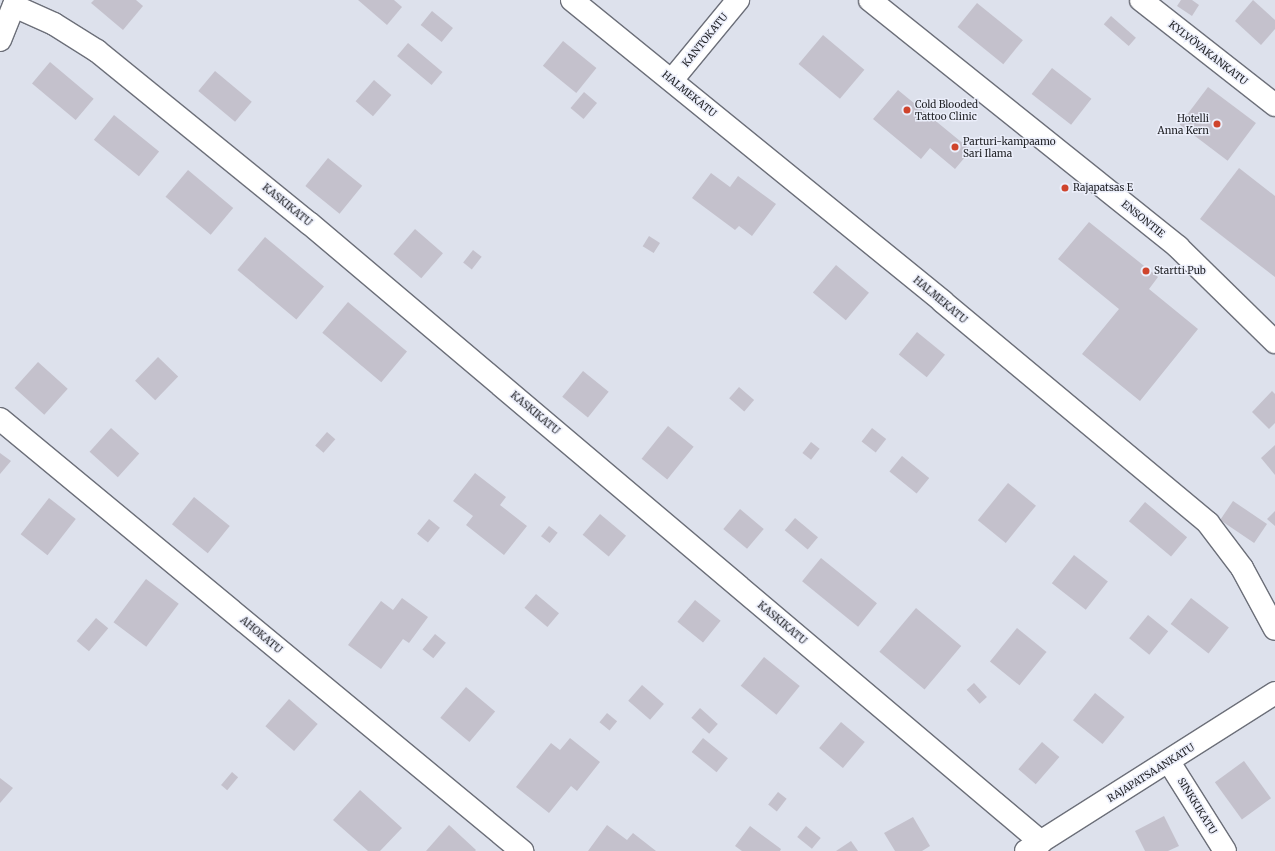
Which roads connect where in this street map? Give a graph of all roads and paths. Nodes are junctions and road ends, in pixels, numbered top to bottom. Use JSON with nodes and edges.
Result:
{"nodes":[{"id":1,"x":572,"y":0,"type":"edge"},
{"id":2,"x":738,"y":0,"type":"edge"},
{"id":3,"x":870,"y":0,"type":"edge"},
{"id":4,"x":1141,"y":0,"type":"edge"},
{"id":5,"x":15,"y":3,"type":"edge"},
{"id":6,"x":0,"y":40,"type":"edge"},
{"id":7,"x":672,"y":80,"type":"junction"},
{"id":8,"x":1275,"y":105,"type":"edge"},
{"id":9,"x":1275,"y":342,"type":"edge"},
{"id":10,"x":0,"y":419,"type":"edge"},
{"id":11,"x":1275,"y":629,"type":"edge"},
{"id":12,"x":1275,"y":694,"type":"edge"},
{"id":13,"x":1169,"y":762,"type":"junction"},
{"id":14,"x":1034,"y":846,"type":"edge"},
{"id":15,"x":522,"y":851,"type":"edge"},
{"id":16,"x":1224,"y":851,"type":"edge"}],
"edges":[{"from":1,"to":7,"type":"street","name":"HALMEKATU"},
{"from":2,"to":7,"type":"street","name":"KANTOKATU"},
{"from":3,"to":9,"type":"street","name":"ENSONTIE"},
{"from":4,"to":8,"type":"street","name":"KYLVÖVAKANKATU"},
{"from":5,"to":6,"type":"street"},
{"from":5,"to":14,"type":"street","name":"KASKIKATU"},
{"from":7,"to":11,"type":"street","name":"HALMEKATU"},
{"from":10,"to":15,"type":"street","name":"AHOKATU"},
{"from":12,"to":13,"type":"street","name":"RAJAPATSAANKATU"},
{"from":13,"to":14,"type":"street","name":"RAJAPATSAANKATU"},
{"from":13,"to":16,"type":"street","name":"SINKKIKATU"}]}
